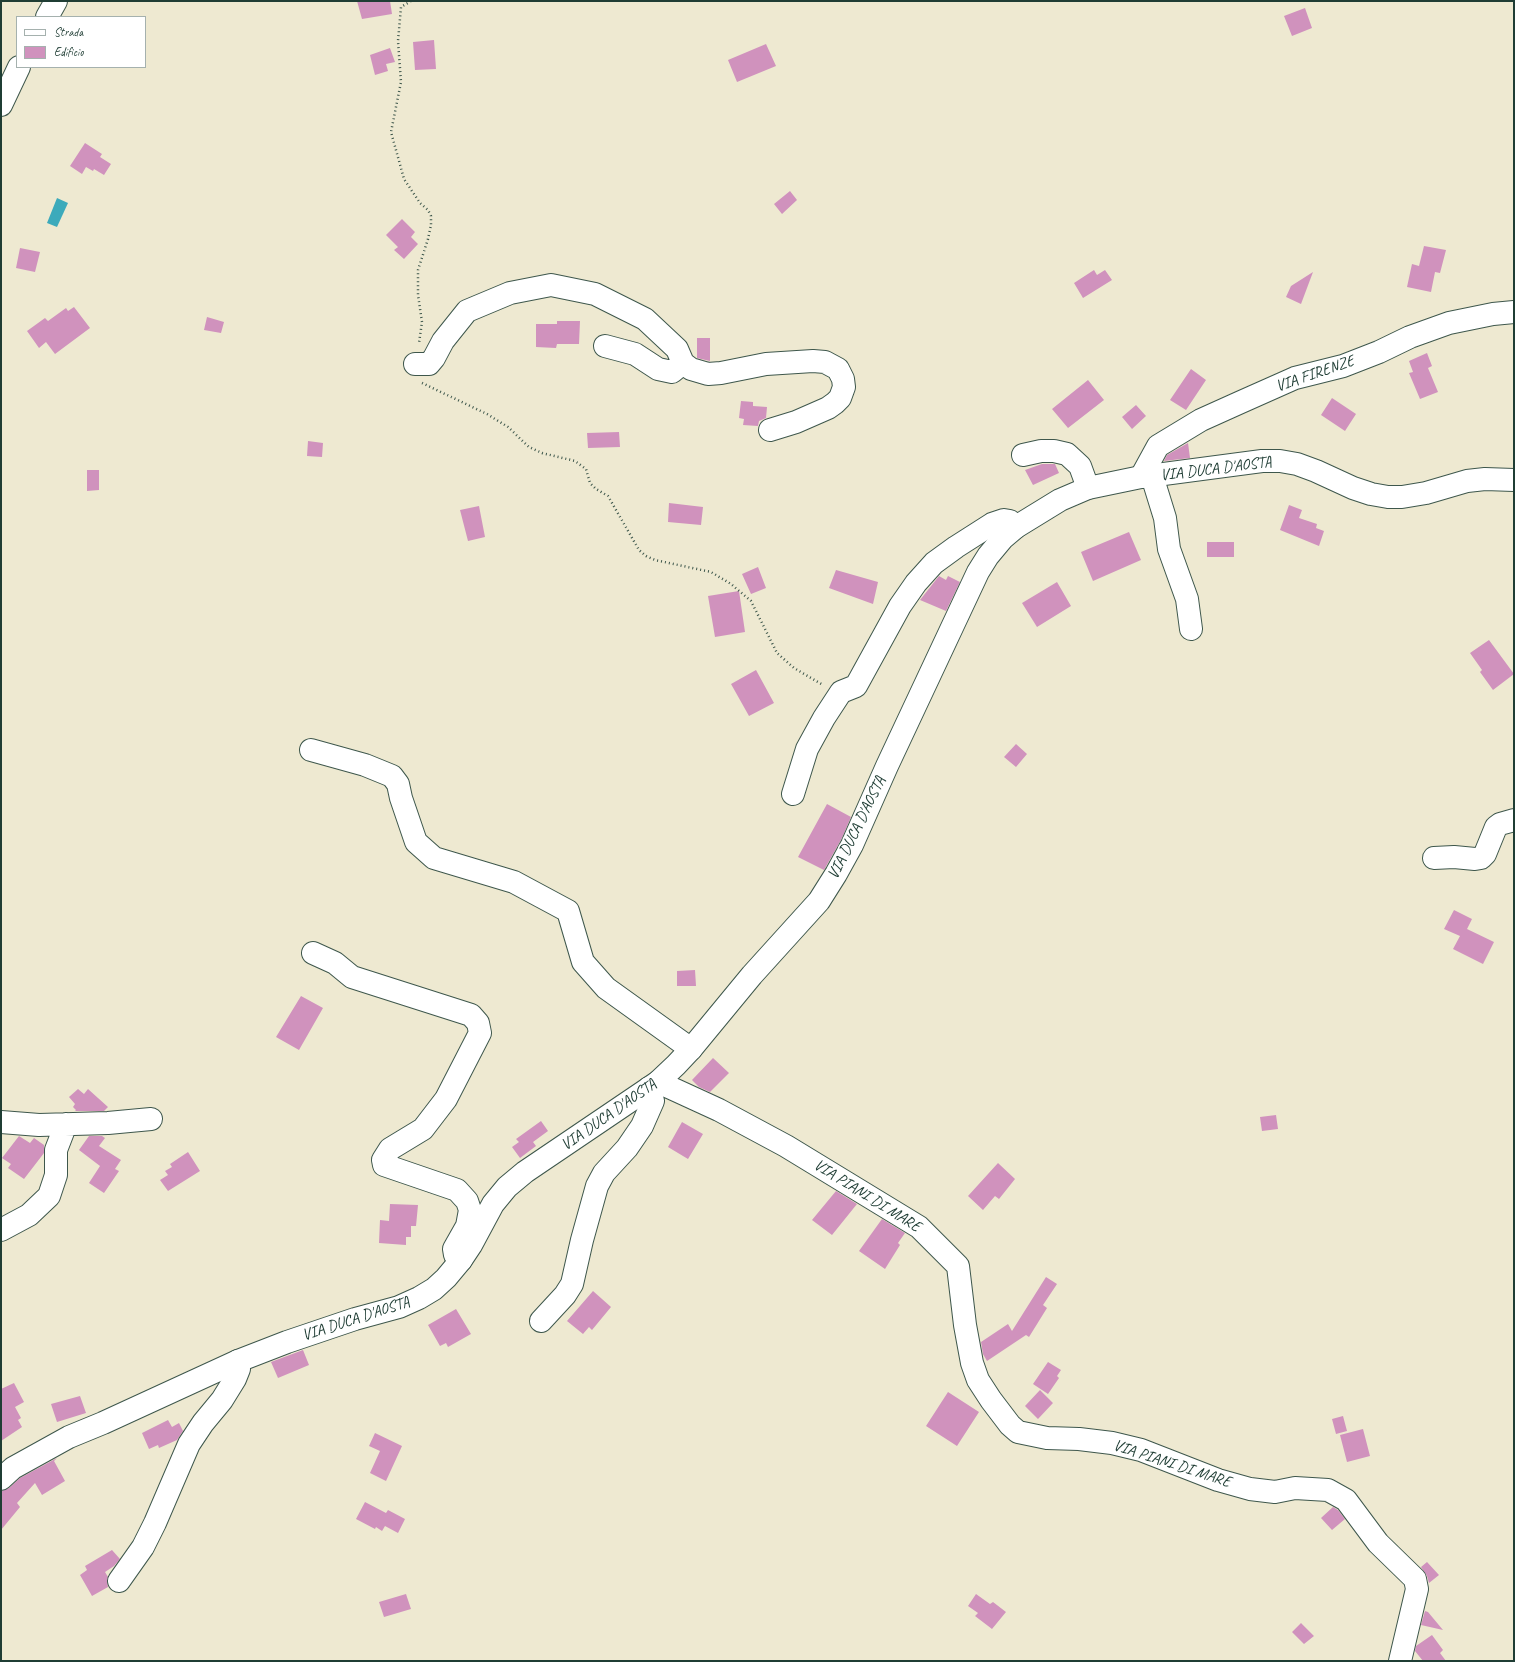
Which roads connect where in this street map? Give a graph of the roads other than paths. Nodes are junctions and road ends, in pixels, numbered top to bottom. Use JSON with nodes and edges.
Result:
{"nodes":[{"id":1,"x":56,"y":1,"type":"edge"},
{"id":2,"x":48,"y":16,"type":"edge"},
{"id":3,"x":19,"y":68,"type":"edge"},
{"id":4,"x":1,"y":105,"type":"edge"},
{"id":5,"x":1514,"y":312,"type":"edge"},
{"id":6,"x":606,"y":346,"type":"dead end"},
{"id":7,"x":682,"y":363,"type":"junction"},
{"id":8,"x":415,"y":364,"type":"road end"},
{"id":9,"x":770,"y":430,"type":"dead end"},
{"id":10,"x":1023,"y":455,"type":"dead end"},
{"id":11,"x":1146,"y":477,"type":"junction"},
{"id":12,"x":1514,"y":480,"type":"edge"},
{"id":13,"x":1088,"y":488,"type":"junction"},
{"id":14,"x":1016,"y":527,"type":"junction"},
{"id":15,"x":1191,"y":629,"type":"dead end"},
{"id":16,"x":311,"y":750,"type":"dead end"},
{"id":17,"x":794,"y":794,"type":"dead end"},
{"id":18,"x":1514,"y":820,"type":"edge"},
{"id":19,"x":1434,"y":858,"type":"dead end"},
{"id":20,"x":313,"y":953,"type":"dead end"},
{"id":21,"x":691,"y":1049,"type":"junction"},
{"id":22,"x":653,"y":1085,"type":"junction"},
{"id":23,"x":151,"y":1119,"type":"dead end"},
{"id":24,"x":1,"y":1122,"type":"edge"},
{"id":25,"x":66,"y":1124,"type":"junction"},
{"id":26,"x":1,"y":1230,"type":"edge"},
{"id":27,"x":461,"y":1260,"type":"junction"},
{"id":28,"x":541,"y":1322,"type":"dead end"},
{"id":29,"x":238,"y":1361,"type":"junction"},
{"id":30,"x":1,"y":1479,"type":"edge"},
{"id":31,"x":119,"y":1580,"type":"dead end"},
{"id":32,"x":1400,"y":1661,"type":"edge"}],
"edges":[{"from":1,"to":2,"type":"main road"},
{"from":3,"to":4,"type":"main road"},
{"from":5,"to":11,"type":"main road","name":"VIA FIRENZE"},
{"from":6,"to":7,"type":"main road"},
{"from":7,"to":8,"type":"main road"},
{"from":7,"to":9,"type":"main road"},
{"from":10,"to":13,"type":"main road"},
{"from":11,"to":12,"type":"main road","name":"VIA DUCA D'AOSTA"},
{"from":11,"to":13,"type":"main road","name":"VIA DUCA D'AOSTA"},
{"from":11,"to":15,"type":"main road"},
{"from":13,"to":14,"type":"main road","name":"VIA DUCA D'AOSTA"},
{"from":14,"to":17,"type":"main road"},
{"from":14,"to":21,"type":"main road","name":"VIA DUCA D'AOSTA"},
{"from":16,"to":21,"type":"main road"},
{"from":18,"to":19,"type":"main road"},
{"from":20,"to":27,"type":"main road"},
{"from":21,"to":22,"type":"main road","name":"VIA DUCA D'AOSTA"},
{"from":22,"to":27,"type":"main road","name":"VIA DUCA D'AOSTA"},
{"from":22,"to":28,"type":"main road"},
{"from":22,"to":32,"type":"main road","name":"VIA PIANI DI MARE"},
{"from":23,"to":25,"type":"main road"},
{"from":24,"to":25,"type":"main road"},
{"from":25,"to":26,"type":"main road"},
{"from":27,"to":29,"type":"main road","name":"VIA DUCA D'AOSTA"},
{"from":29,"to":30,"type":"main road","name":"VIA DUCA D'AOSTA"},
{"from":29,"to":31,"type":"main road"}]}
